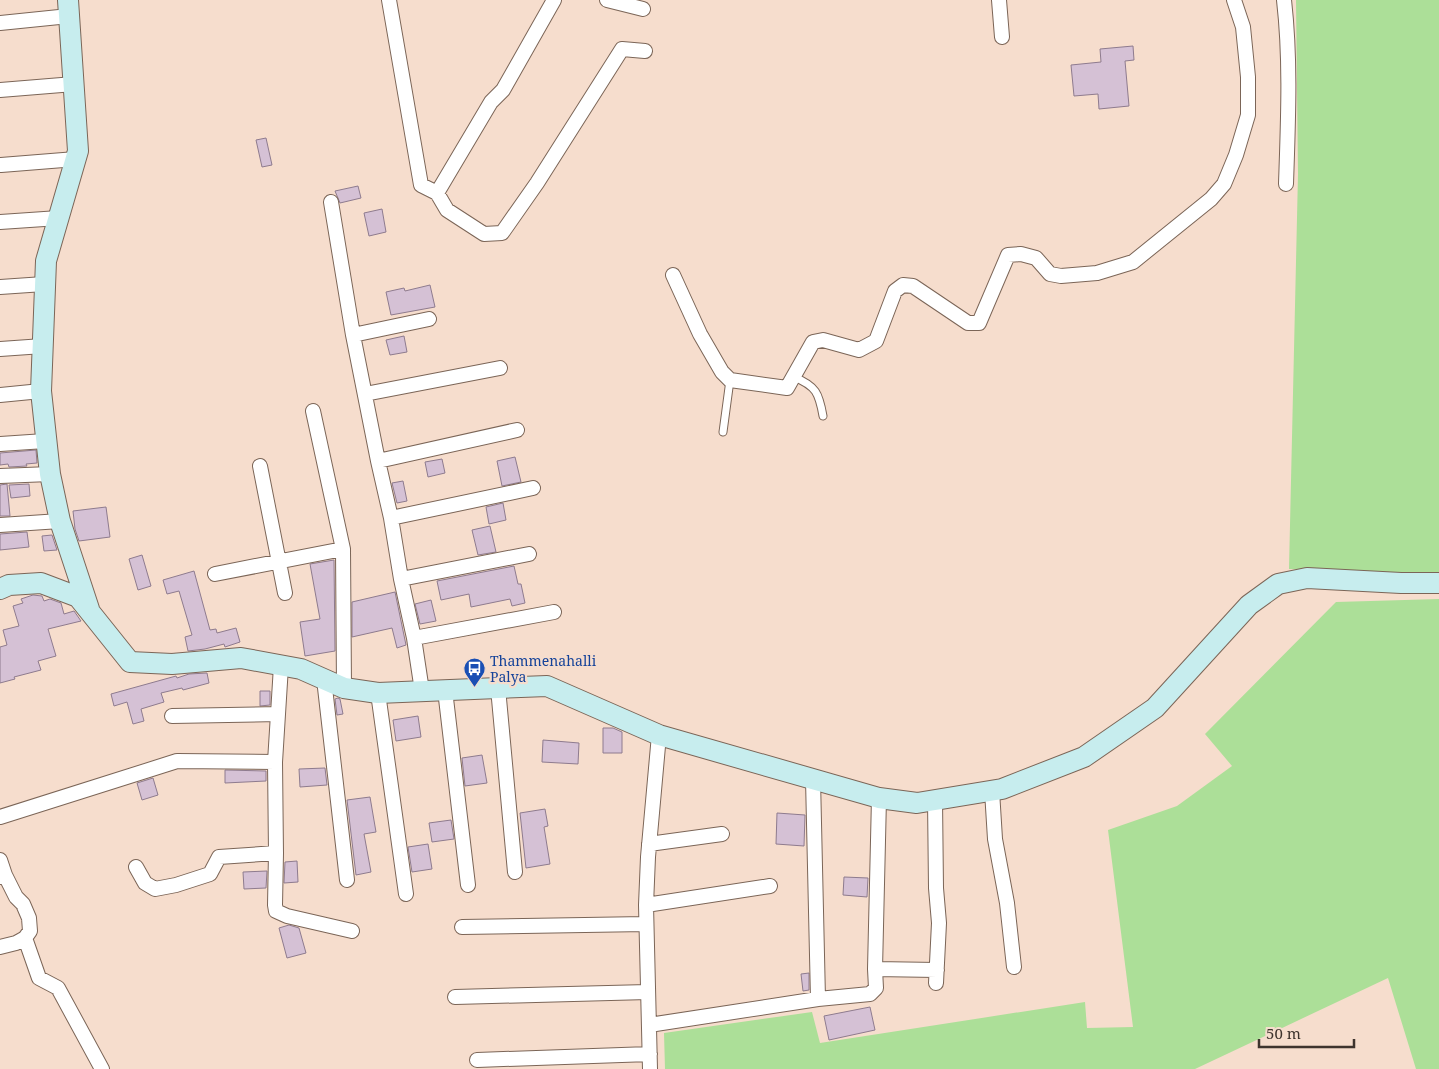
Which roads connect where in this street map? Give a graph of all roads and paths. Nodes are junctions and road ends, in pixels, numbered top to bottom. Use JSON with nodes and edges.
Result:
{"nodes":[{"id":1,"x":389,"y":0,"type":"edge"},
{"id":2,"x":554,"y":0,"type":"edge"},
{"id":3,"x":607,"y":0,"type":"edge"},
{"id":4,"x":999,"y":0,"type":"edge"},
{"id":5,"x":1234,"y":0,"type":"edge"},
{"id":6,"x":1284,"y":0,"type":"edge"},
{"id":7,"x":68,"y":8,"type":"edge"},
{"id":8,"x":643,"y":9,"type":"dead end"},
{"id":9,"x":0,"y":23,"type":"edge"},
{"id":10,"x":1002,"y":37,"type":"dead end"},
{"id":11,"x":645,"y":51,"type":"dead end"},
{"id":12,"x":74,"y":84,"type":"junction"},
{"id":13,"x":0,"y":90,"type":"edge"},
{"id":14,"x":76,"y":159,"type":"junction"},
{"id":15,"x":1,"y":164,"type":"edge"},
{"id":16,"x":1286,"y":184,"type":"dead end"},
{"id":17,"x":437,"y":194,"type":"junction"},
{"id":18,"x":331,"y":202,"type":"dead end"},
{"id":19,"x":59,"y":218,"type":"junction"},
{"id":20,"x":0,"y":222,"type":"edge"},
{"id":21,"x":673,"y":275,"type":"dead end"},
{"id":22,"x":44,"y":284,"type":"junction"},
{"id":23,"x":0,"y":287,"type":"edge"},
{"id":24,"x":428,"y":319,"type":"dead end"},
{"id":25,"x":353,"y":335,"type":"junction"},
{"id":26,"x":43,"y":346,"type":"junction"},
{"id":27,"x":0,"y":349,"type":"edge"},
{"id":28,"x":500,"y":368,"type":"dead end"},
{"id":29,"x":794,"y":376,"type":"junction"},
{"id":30,"x":730,"y":380,"type":"junction"},
{"id":31,"x":41,"y":391,"type":"junction"},
{"id":32,"x":365,"y":394,"type":"junction"},
{"id":33,"x":0,"y":395,"type":"edge"},
{"id":34,"x":312,"y":411,"type":"dead end"},
{"id":35,"x":823,"y":416,"type":"dead end"},
{"id":36,"x":517,"y":430,"type":"dead end"},
{"id":37,"x":723,"y":432,"type":"dead end"},
{"id":38,"x":45,"y":441,"type":"junction"},
{"id":39,"x":0,"y":444,"type":"edge"},
{"id":40,"x":378,"y":462,"type":"junction"},
{"id":41,"x":260,"y":466,"type":"dead end"},
{"id":42,"x":50,"y":474,"type":"junction"},
{"id":43,"x":0,"y":476,"type":"edge"},
{"id":44,"x":534,"y":488,"type":"dead end"},
{"id":45,"x":391,"y":518,"type":"junction"},
{"id":46,"x":60,"y":521,"type":"junction"},
{"id":47,"x":0,"y":525,"type":"edge"},
{"id":48,"x":342,"y":549,"type":"junction"},
{"id":49,"x":529,"y":554,"type":"dead end"},
{"id":50,"x":279,"y":561,"type":"junction"},
{"id":51,"x":216,"y":574,"type":"dead end"},
{"id":52,"x":401,"y":579,"type":"junction"},
{"id":53,"x":1439,"y":583,"type":"edge"},
{"id":54,"x":0,"y":589,"type":"edge"},
{"id":55,"x":285,"y":593,"type":"dead end"},
{"id":56,"x":89,"y":610,"type":"junction"},
{"id":57,"x":554,"y":612,"type":"dead end"},
{"id":58,"x":414,"y":638,"type":"junction"},
{"id":59,"x":281,"y":666,"type":"junction"},
{"id":60,"x":324,"y":679,"type":"junction"},
{"id":61,"x":344,"y":688,"type":"junction"},
{"id":62,"x":498,"y":688,"type":"junction"},
{"id":63,"x":445,"y":690,"type":"junction"},
{"id":64,"x":422,"y":691,"type":"junction"},
{"id":65,"x":378,"y":693,"type":"junction"},
{"id":66,"x":278,"y":714,"type":"junction"},
{"id":67,"x":172,"y":716,"type":"dead end"},
{"id":68,"x":659,"y":735,"type":"junction"},
{"id":69,"x":275,"y":762,"type":"junction"},
{"id":70,"x":813,"y":779,"type":"junction"},
{"id":71,"x":992,"y":791,"type":"junction"},
{"id":72,"x":879,"y":798,"type":"junction"},
{"id":73,"x":935,"y":800,"type":"junction"},
{"id":74,"x":0,"y":817,"type":"edge"},
{"id":75,"x":722,"y":834,"type":"dead end"},
{"id":76,"x":649,"y":844,"type":"junction"},
{"id":77,"x":276,"y":853,"type":"junction"},
{"id":78,"x":0,"y":860,"type":"edge"},
{"id":79,"x":136,"y":867,"type":"dead end"},
{"id":80,"x":515,"y":872,"type":"dead end"},
{"id":81,"x":2,"y":876,"type":"edge"},
{"id":82,"x":348,"y":880,"type":"dead end"},
{"id":83,"x":468,"y":885,"type":"dead end"},
{"id":84,"x":770,"y":886,"type":"dead end"},
{"id":85,"x":406,"y":894,"type":"dead end"},
{"id":86,"x":646,"y":905,"type":"junction"},
{"id":87,"x":646,"y":924,"type":"junction"},
{"id":88,"x":462,"y":927,"type":"dead end"},
{"id":89,"x":352,"y":931,"type":"dead end"},
{"id":90,"x":25,"y":938,"type":"junction"},
{"id":91,"x":0,"y":947,"type":"edge"},
{"id":92,"x":1014,"y":966,"type":"dead end"},
{"id":93,"x":875,"y":969,"type":"junction"},
{"id":94,"x":648,"y":992,"type":"junction"},
{"id":95,"x":455,"y":997,"type":"dead end"},
{"id":96,"x":818,"y":999,"type":"junction"},
{"id":97,"x":649,"y":1025,"type":"junction"},
{"id":98,"x":650,"y":1054,"type":"junction"},
{"id":99,"x":477,"y":1060,"type":"dead end"},
{"id":100,"x":102,"y":1069,"type":"edge"},
{"id":101,"x":650,"y":1069,"type":"edge"}],
"edges":[{"from":1,"to":17,"type":"street"},
{"from":2,"to":17,"type":"street"},
{"from":3,"to":8,"type":"street"},
{"from":4,"to":10,"type":"street"},
{"from":5,"to":29,"type":"street"},
{"from":6,"to":16,"type":"street"},
{"from":7,"to":9,"type":"street"},
{"from":7,"to":12,"type":"street"},
{"from":11,"to":17,"type":"street"},
{"from":12,"to":13,"type":"street"},
{"from":12,"to":14,"type":"street"},
{"from":14,"to":15,"type":"street"},
{"from":14,"to":19,"type":"street"},
{"from":18,"to":25,"type":"street"},
{"from":19,"to":20,"type":"street"},
{"from":19,"to":22,"type":"street"},
{"from":21,"to":30,"type":"street"},
{"from":22,"to":23,"type":"street"},
{"from":22,"to":26,"type":"street"},
{"from":24,"to":25,"type":"street"},
{"from":25,"to":32,"type":"street"},
{"from":26,"to":27,"type":"street"},
{"from":26,"to":31,"type":"street"},
{"from":28,"to":32,"type":"street"},
{"from":29,"to":30,"type":"street"},
{"from":29,"to":35,"type":"lane"},
{"from":30,"to":37,"type":"lane"},
{"from":31,"to":33,"type":"street"},
{"from":31,"to":38,"type":"street"},
{"from":32,"to":40,"type":"street"},
{"from":34,"to":48,"type":"street"},
{"from":36,"to":40,"type":"street"},
{"from":38,"to":39,"type":"street"},
{"from":38,"to":42,"type":"street"},
{"from":40,"to":45,"type":"street"},
{"from":41,"to":50,"type":"street"},
{"from":42,"to":43,"type":"street"},
{"from":42,"to":46,"type":"street"},
{"from":44,"to":45,"type":"street"},
{"from":45,"to":52,"type":"street"},
{"from":46,"to":47,"type":"street"},
{"from":46,"to":56,"type":"street"},
{"from":48,"to":50,"type":"street"},
{"from":48,"to":61,"type":"street"},
{"from":49,"to":52,"type":"street"},
{"from":50,"to":51,"type":"street"},
{"from":50,"to":55,"type":"street"},
{"from":52,"to":58,"type":"street"},
{"from":53,"to":71,"type":"street"},
{"from":54,"to":56,"type":"street"},
{"from":56,"to":59,"type":"street"},
{"from":57,"to":58,"type":"street"},
{"from":58,"to":64,"type":"street"},
{"from":59,"to":60,"type":"street"},
{"from":59,"to":66,"type":"street"},
{"from":60,"to":61,"type":"street"},
{"from":60,"to":82,"type":"street"},
{"from":61,"to":65,"type":"street"},
{"from":62,"to":63,"type":"street"},
{"from":62,"to":68,"type":"street"},
{"from":62,"to":80,"type":"street"},
{"from":63,"to":64,"type":"street"},
{"from":63,"to":83,"type":"street"},
{"from":64,"to":65,"type":"street"},
{"from":65,"to":85,"type":"street"},
{"from":66,"to":67,"type":"street"},
{"from":66,"to":69,"type":"street"},
{"from":68,"to":70,"type":"street"},
{"from":68,"to":76,"type":"street"},
{"from":69,"to":74,"type":"street"},
{"from":69,"to":77,"type":"street"},
{"from":70,"to":72,"type":"street"},
{"from":70,"to":96,"type":"street"},
{"from":71,"to":73,"type":"street"},
{"from":71,"to":92,"type":"street"},
{"from":72,"to":73,"type":"street"},
{"from":72,"to":93,"type":"street"},
{"from":73,"to":93,"type":"street"},
{"from":75,"to":76,"type":"street"},
{"from":76,"to":86,"type":"street"},
{"from":77,"to":79,"type":"street"},
{"from":77,"to":89,"type":"street"},
{"from":78,"to":81,"type":"street"},
{"from":81,"to":90,"type":"street"},
{"from":84,"to":86,"type":"street"},
{"from":86,"to":87,"type":"street"},
{"from":87,"to":88,"type":"street"},
{"from":87,"to":94,"type":"street"},
{"from":90,"to":91,"type":"street"},
{"from":90,"to":100,"type":"street"},
{"from":93,"to":96,"type":"street"},
{"from":94,"to":95,"type":"street"},
{"from":94,"to":97,"type":"street"},
{"from":96,"to":97,"type":"street"},
{"from":97,"to":98,"type":"street"},
{"from":98,"to":99,"type":"street"},
{"from":98,"to":101,"type":"street"}]}
